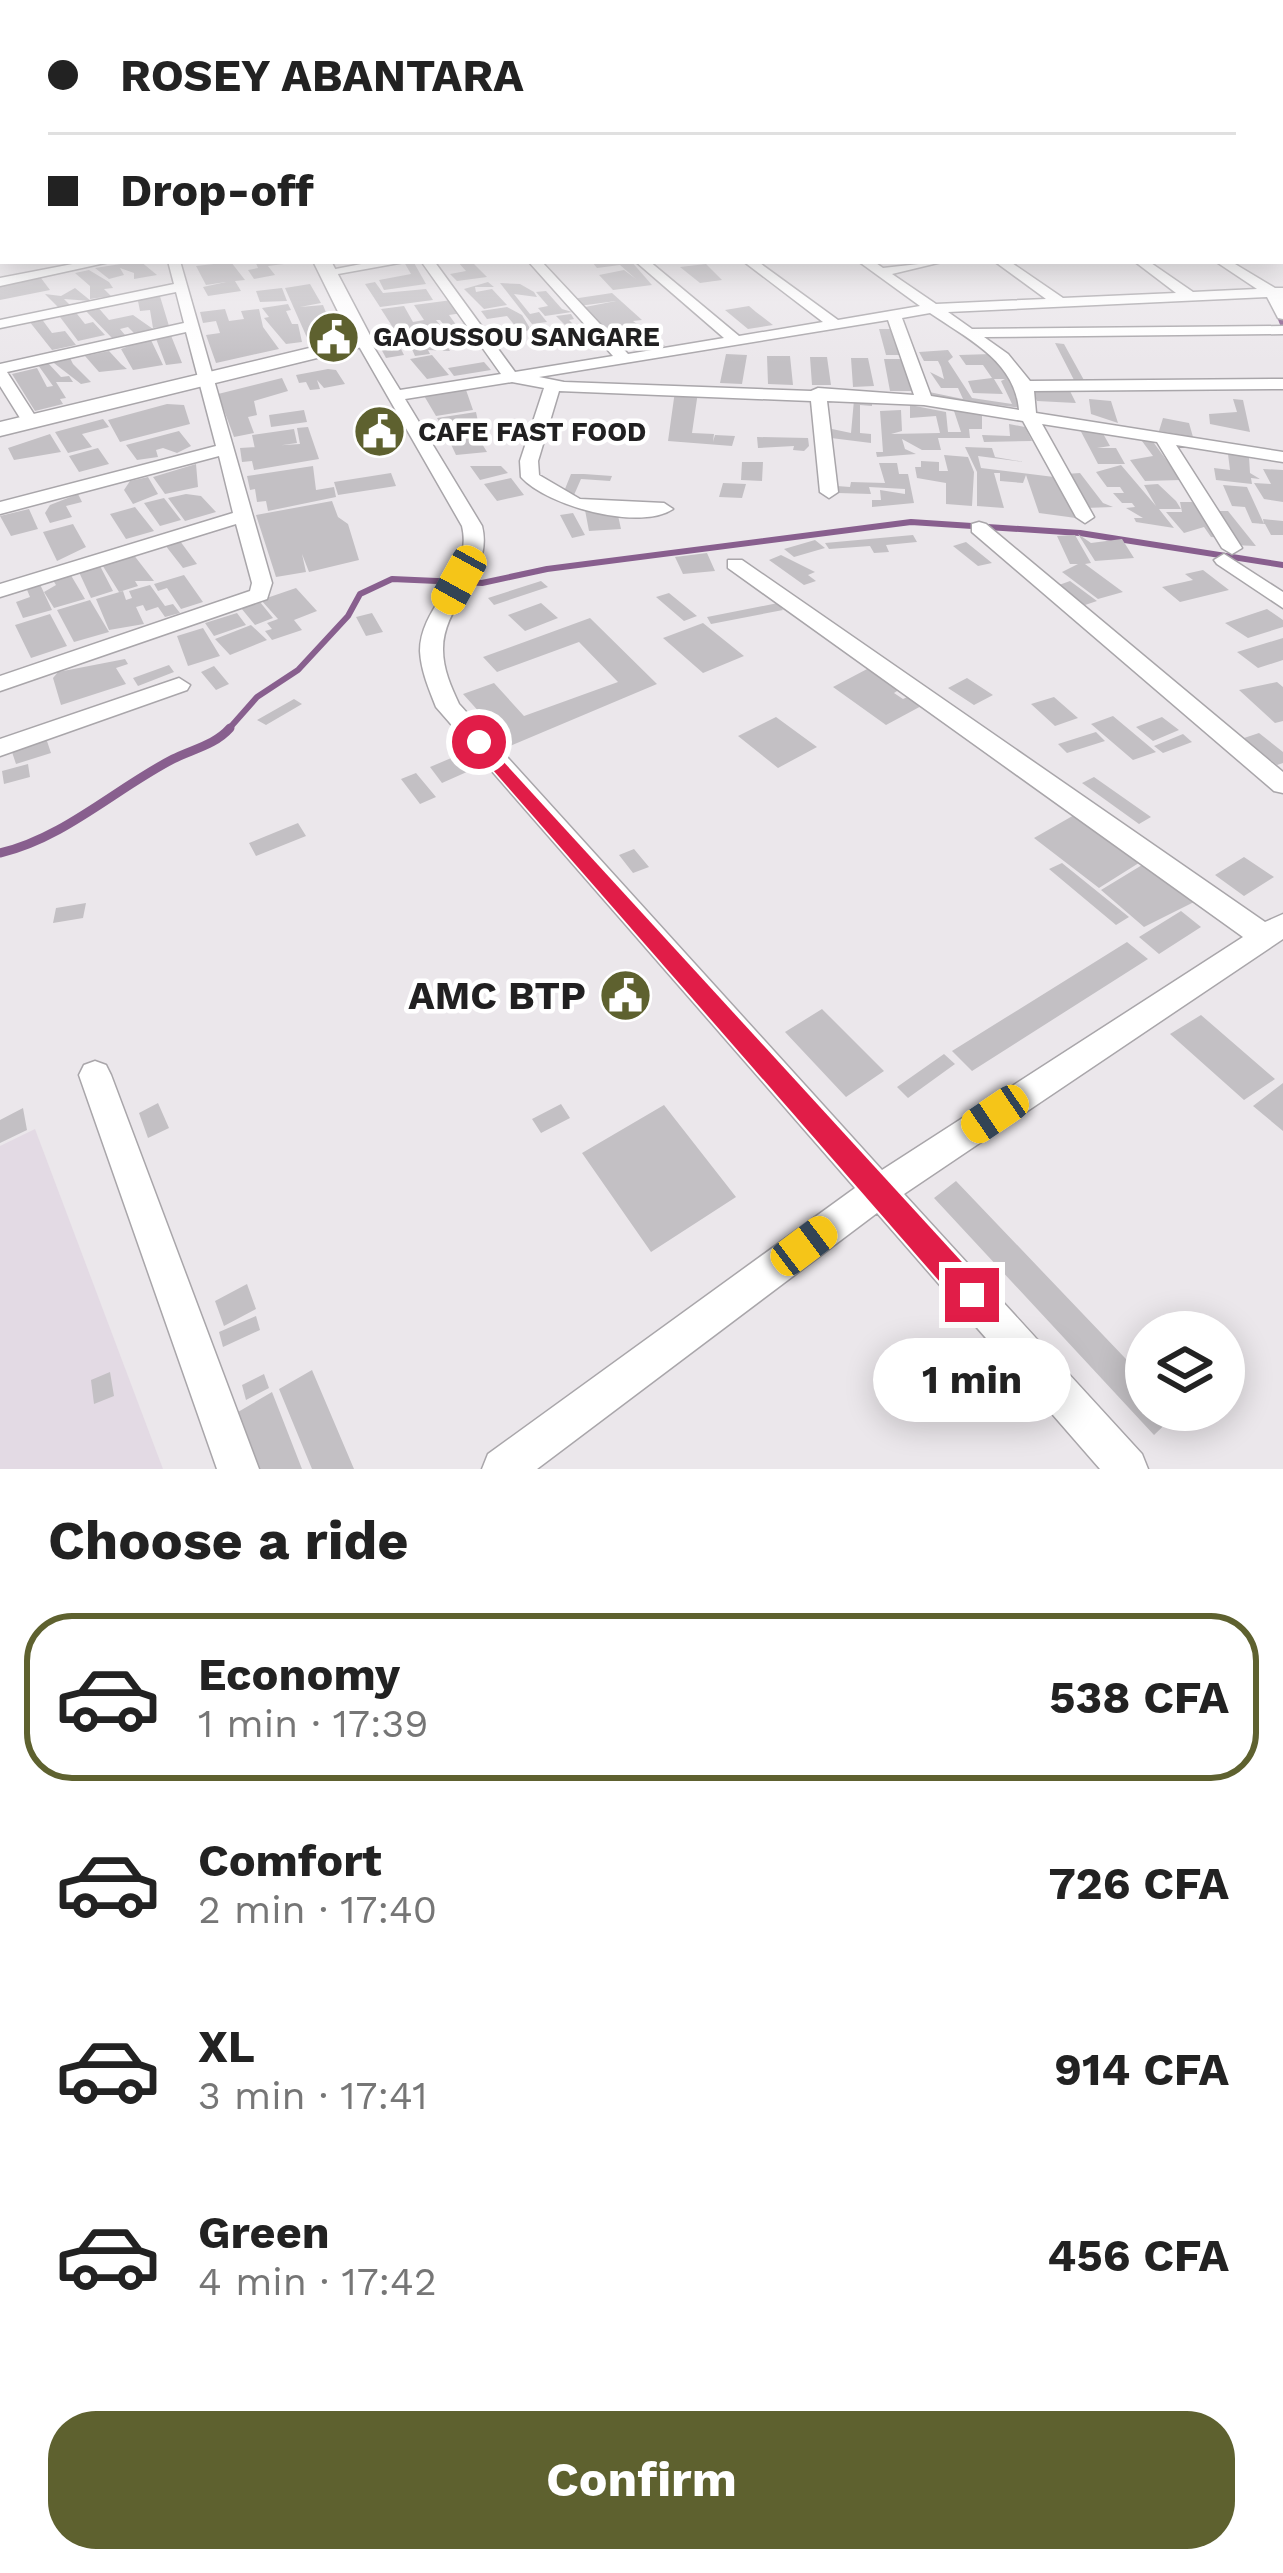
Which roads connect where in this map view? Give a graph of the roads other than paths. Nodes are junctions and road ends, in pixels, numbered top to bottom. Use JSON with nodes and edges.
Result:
{"nodes":[{"id":1,"x":93,"y":264,"type":"edge"},
{"id":2,"x":175,"y":264,"type":"edge"},
{"id":3,"x":357,"y":264,"type":"edge"},
{"id":4,"x":429,"y":264,"type":"edge"},
{"id":5,"x":537,"y":264,"type":"edge"},
{"id":6,"x":644,"y":264,"type":"edge"},
{"id":7,"x":753,"y":264,"type":"edge"},
{"id":8,"x":869,"y":264,"type":"edge"},
{"id":9,"x":924,"y":264,"type":"edge"},
{"id":10,"x":1004,"y":264,"type":"edge"},
{"id":11,"x":1144,"y":264,"type":"edge"},
{"id":12,"x":1226,"y":264,"type":"edge"},
{"id":13,"x":325,"y":266,"type":"edge"},
{"id":14,"x":881,"y":272,"type":"junction"},
{"id":15,"x":0,"y":282,"type":"edge"},
{"id":16,"x":181,"y":287,"type":"junction"},
{"id":17,"x":1277,"y":292,"type":"edge"},
{"id":18,"x":1189,"y":296,"type":"junction"},
{"id":19,"x":1060,"y":303,"type":"junction"},
{"id":20,"x":930,"y":309,"type":"junction"},
{"id":21,"x":1283,"y":315,"type":"edge"},
{"id":22,"x":894,"y":316,"type":"junction"},
{"id":23,"x":0,"y":324,"type":"edge"},
{"id":24,"x":191,"y":326,"type":"junction"},
{"id":25,"x":837,"y":326,"type":"junction"},
{"id":26,"x":1283,"y":330,"type":"edge"},
{"id":27,"x":966,"y":333,"type":"junction"},
{"id":28,"x":363,"y":341,"type":"junction"},
{"id":29,"x":736,"y":341,"type":"junction"},
{"id":30,"x":625,"y":359,"type":"junction"},
{"id":31,"x":0,"y":372,"type":"edge"},
{"id":32,"x":511,"y":377,"type":"junction"},
{"id":33,"x":206,"y":380,"type":"junction"},
{"id":34,"x":1283,"y":384,"type":"edge"},
{"id":35,"x":554,"y":385,"type":"junction"},
{"id":36,"x":1025,"y":386,"type":"junction"},
{"id":37,"x":818,"y":392,"type":"junction"},
{"id":38,"x":396,"y":396,"type":"junction"},
{"id":39,"x":924,"y":400,"type":"junction"},
{"id":40,"x":1028,"y":414,"type":"junction"},
{"id":41,"x":31,"y":422,"type":"junction"},
{"id":42,"x":0,"y":429,"type":"edge"},
{"id":43,"x":1162,"y":437,"type":"junction"},
{"id":44,"x":225,"y":449,"type":"junction"},
{"id":45,"x":1283,"y":458,"type":"edge"},
{"id":46,"x":829,"y":491,"type":"dead end"},
{"id":47,"x":0,"y":508,"type":"edge"},
{"id":48,"x":664,"y":509,"type":"dead end"},
{"id":49,"x":244,"y":516,"type":"junction"},
{"id":50,"x":1085,"y":517,"type":"dead end"},
{"id":51,"x":980,"y":528,"type":"dead end"},
{"id":52,"x":735,"y":564,"type":"dead end"},
{"id":53,"x":0,"y":591,"type":"edge"},
{"id":54,"x":1283,"y":602,"type":"edge"},
{"id":55,"x":0,"y":684,"type":"edge"},
{"id":56,"x":179,"y":685,"type":"dead end"},
{"id":57,"x":0,"y":748,"type":"edge"},
{"id":58,"x":1283,"y":785,"type":"edge"},
{"id":59,"x":1274,"y":931,"type":"edge"},
{"id":60,"x":95,"y":1075,"type":"dead end"},
{"id":61,"x":879,"y":1191,"type":"junction"},
{"id":62,"x":238,"y":1469,"type":"edge"},
{"id":63,"x":503,"y":1469,"type":"edge"},
{"id":64,"x":1127,"y":1469,"type":"edge"}],
"edges":[{"from":1,"to":15,"type":"street"},
{"from":2,"to":16,"type":"street"},
{"from":3,"to":13,"type":"street"},
{"from":4,"to":32,"type":"street"},
{"from":5,"to":30,"type":"street"},
{"from":6,"to":29,"type":"street"},
{"from":7,"to":25,"type":"street"},
{"from":8,"to":14,"type":"street"},
{"from":9,"to":14,"type":"street"},
{"from":10,"to":19,"type":"street"},
{"from":11,"to":18,"type":"street"},
{"from":12,"to":17,"type":"street"},
{"from":13,"to":28,"type":"main road"},
{"from":14,"to":20,"type":"street"},
{"from":16,"to":23,"type":"street"},
{"from":16,"to":24,"type":"street"},
{"from":17,"to":18,"type":"street"},
{"from":17,"to":21,"type":"street"},
{"from":18,"to":19,"type":"street"},
{"from":19,"to":20,"type":"street"},
{"from":20,"to":22,"type":"street"},
{"from":20,"to":27,"type":"street"},
{"from":22,"to":25,"type":"street"},
{"from":22,"to":39,"type":"street"},
{"from":24,"to":31,"type":"street"},
{"from":24,"to":33,"type":"street"},
{"from":25,"to":29,"type":"street"},
{"from":26,"to":27,"type":"street"},
{"from":27,"to":36,"type":"street"},
{"from":28,"to":33,"type":"main road"},
{"from":28,"to":38,"type":"street"},
{"from":29,"to":30,"type":"street"},
{"from":30,"to":32,"type":"street"},
{"from":31,"to":41,"type":"street"},
{"from":32,"to":35,"type":"street"},
{"from":32,"to":38,"type":"street"},
{"from":33,"to":41,"type":"main road"},
{"from":33,"to":44,"type":"street"},
{"from":34,"to":36,"type":"street"},
{"from":35,"to":37,"type":"street"},
{"from":35,"to":48,"type":"street"},
{"from":36,"to":40,"type":"street"},
{"from":37,"to":39,"type":"street"},
{"from":37,"to":46,"type":"street"},
{"from":38,"to":61,"type":"street"},
{"from":39,"to":40,"type":"street"},
{"from":40,"to":43,"type":"street"},
{"from":40,"to":50,"type":"street"},
{"from":41,"to":42,"type":"main road"},
{"from":43,"to":45,"type":"street"},
{"from":43,"to":54,"type":"street"},
{"from":44,"to":47,"type":"street"},
{"from":44,"to":49,"type":"street"},
{"from":49,"to":53,"type":"street"},
{"from":49,"to":55,"type":"street"},
{"from":51,"to":58,"type":"street"},
{"from":52,"to":59,"type":"street"},
{"from":56,"to":57,"type":"street"},
{"from":59,"to":61,"type":"street"},
{"from":60,"to":62,"type":"street"},
{"from":61,"to":63,"type":"street"},
{"from":61,"to":64,"type":"street"}]}
